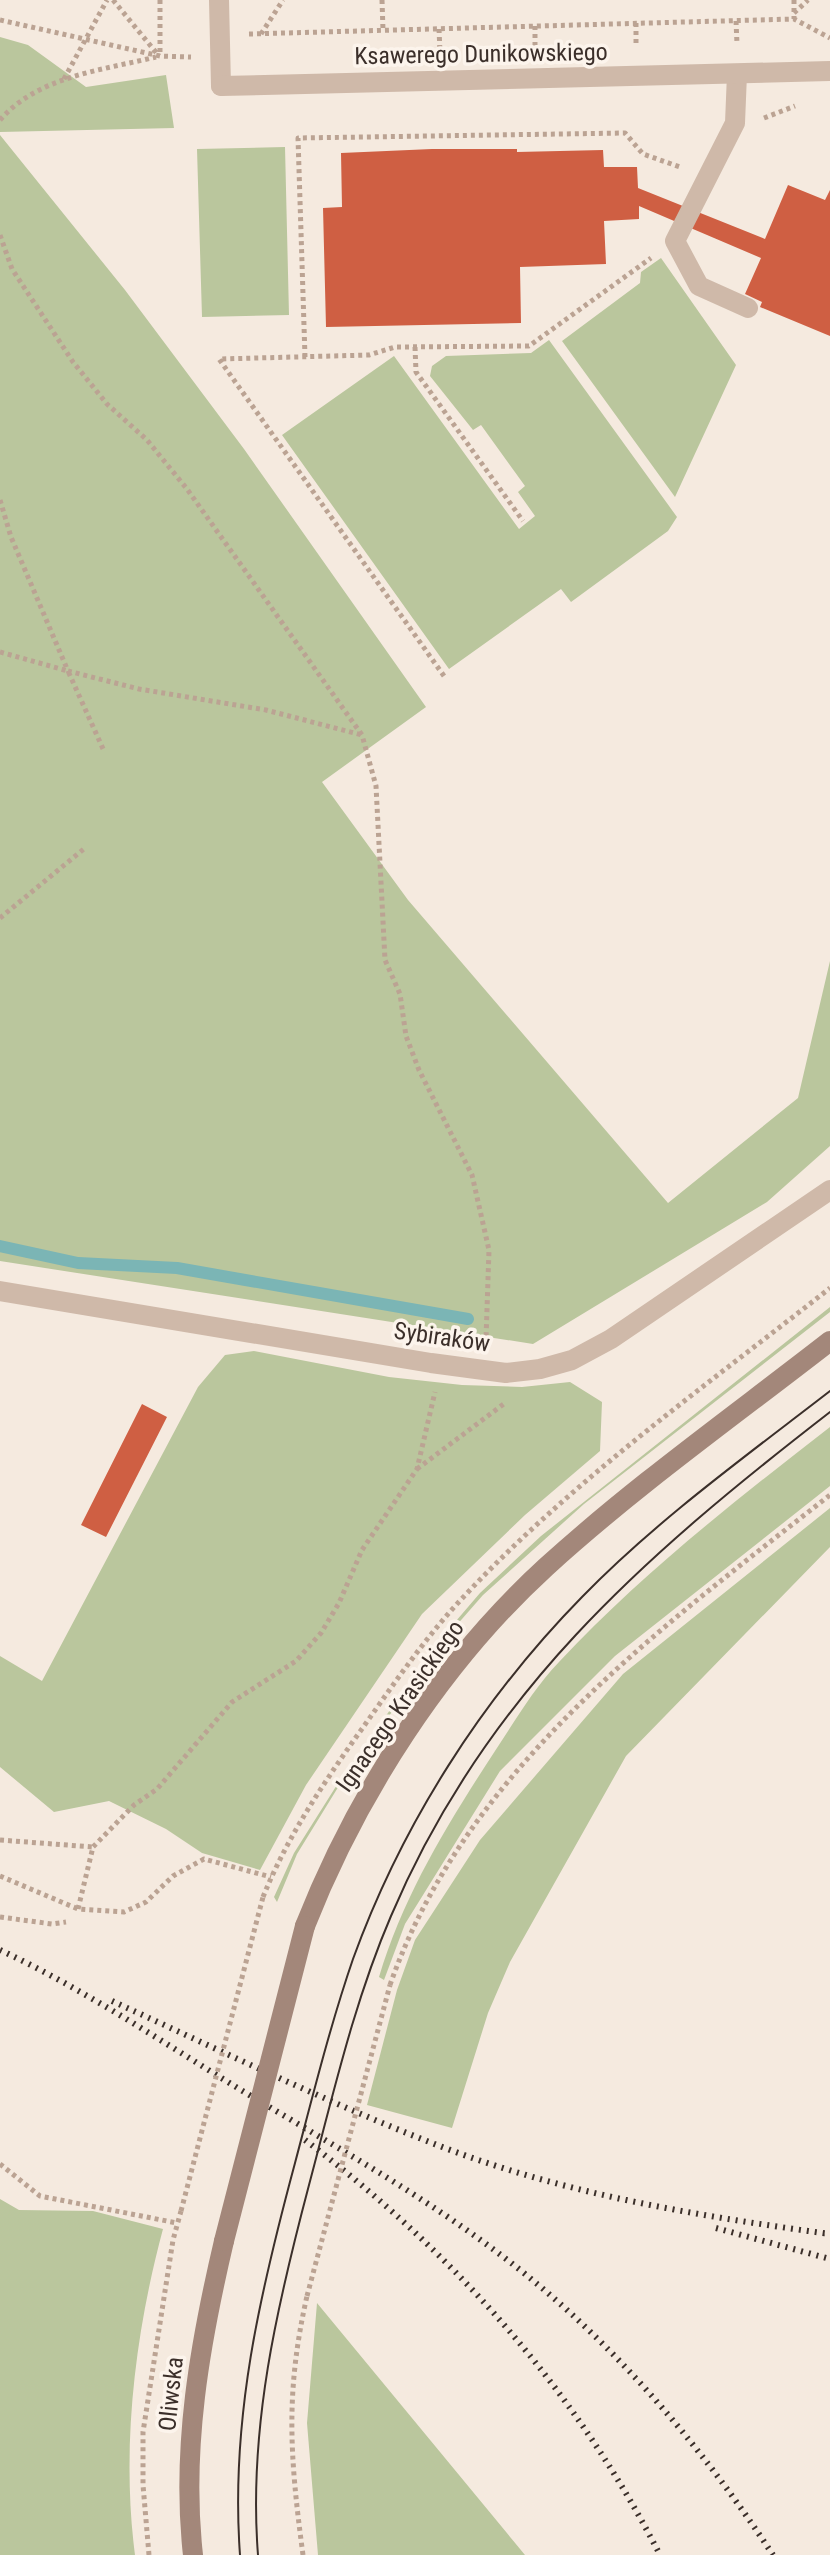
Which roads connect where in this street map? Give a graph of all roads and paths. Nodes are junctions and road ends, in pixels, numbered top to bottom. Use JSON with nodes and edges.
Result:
{"nodes":[{"id":1,"x":107,"y":0,"type":"edge"},
{"id":2,"x":113,"y":0,"type":"edge"},
{"id":3,"x":160,"y":0,"type":"edge"},
{"id":4,"x":219,"y":0,"type":"edge"},
{"id":5,"x":283,"y":0,"type":"edge"},
{"id":6,"x":382,"y":0,"type":"edge"},
{"id":7,"x":794,"y":0,"type":"edge"},
{"id":8,"x":808,"y":0,"type":"edge"},
{"id":9,"x":794,"y":16,"type":"junction"},
{"id":10,"x":0,"y":20,"type":"edge"},
{"id":11,"x":383,"y":30,"type":"junction"},
{"id":12,"x":220,"y":34,"type":"junction"},
{"id":13,"x":261,"y":34,"type":"junction"},
{"id":14,"x":830,"y":38,"type":"edge"},
{"id":15,"x":87,"y":41,"type":"junction"},
{"id":16,"x":160,"y":56,"type":"junction"},
{"id":17,"x":220,"y":58,"type":"junction"},
{"id":18,"x":830,"y":71,"type":"edge"},
{"id":19,"x":737,"y":74,"type":"junction"},
{"id":20,"x":64,"y":79,"type":"junction"},
{"id":21,"x":803,"y":106,"type":"dead end"},
{"id":22,"x":0,"y":120,"type":"edge"},
{"id":23,"x":735,"y":120,"type":"junction"},
{"id":24,"x":707,"y":176,"type":"junction"},
{"id":25,"x":0,"y":235,"type":"edge"},
{"id":26,"x":675,"y":241,"type":"junction"},
{"id":27,"x":748,"y":308,"type":"dead end"},
{"id":28,"x":415,"y":347,"type":"junction"},
{"id":29,"x":305,"y":357,"type":"junction"},
{"id":30,"x":0,"y":500,"type":"edge"},
{"id":31,"x":523,"y":521,"type":"dead end"},
{"id":32,"x":0,"y":652,"type":"edge"},
{"id":33,"x":68,"y":671,"type":"junction"},
{"id":34,"x":444,"y":676,"type":"dead end"},
{"id":35,"x":362,"y":735,"type":"junction"},
{"id":36,"x":104,"y":751,"type":"dead end"},
{"id":37,"x":85,"y":848,"type":"dead end"},
{"id":38,"x":0,"y":918,"type":"edge"},
{"id":39,"x":830,"y":1190,"type":"edge"},
{"id":40,"x":830,"y":1288,"type":"edge"},
{"id":41,"x":0,"y":1291,"type":"edge"},
{"id":42,"x":830,"y":1341,"type":"edge"},
{"id":43,"x":431,"y":1363,"type":"junction"},
{"id":44,"x":540,"y":1369,"type":"junction"},
{"id":45,"x":483,"y":1370,"type":"junction"},
{"id":46,"x":417,"y":1469,"type":"junction"},
{"id":47,"x":586,"y":1483,"type":"dead end"},
{"id":48,"x":830,"y":1495,"type":"edge"},
{"id":49,"x":0,"y":1840,"type":"edge"},
{"id":50,"x":93,"y":1847,"type":"junction"},
{"id":51,"x":0,"y":1876,"type":"edge"},
{"id":52,"x":271,"y":1877,"type":"dead end"},
{"id":53,"x":263,"y":1897,"type":"dead end"},
{"id":54,"x":78,"y":1909,"type":"junction"},
{"id":55,"x":0,"y":1917,"type":"edge"},
{"id":56,"x":66,"y":1922,"type":"dead end"},
{"id":57,"x":0,"y":2164,"type":"edge"},
{"id":58,"x":177,"y":2223,"type":"junction"},
{"id":59,"x":224,"y":2241,"type":"joint"},
{"id":60,"x":149,"y":2555,"type":"edge"},
{"id":61,"x":193,"y":2555,"type":"edge"},
{"id":62,"x":303,"y":2555,"type":"edge"}],
"edges":[{"from":1,"to":15,"type":"path"},
{"from":2,"to":16,"type":"path"},
{"from":3,"to":16,"type":"path"},
{"from":4,"to":12,"type":"street","name":"Ksawerego Dunikowskiego"},
{"from":5,"to":13,"type":"path"},
{"from":6,"to":11,"type":"path"},
{"from":7,"to":9,"type":"path"},
{"from":8,"to":9,"type":"path"},
{"from":9,"to":11,"type":"path"},
{"from":9,"to":14,"type":"path"},
{"from":10,"to":15,"type":"path"},
{"from":11,"to":13,"type":"path"},
{"from":12,"to":13,"type":"path"},
{"from":12,"to":17,"type":"street","name":"Ksawerego Dunikowskiego"},
{"from":15,"to":16,"type":"path"},
{"from":15,"to":20,"type":"path"},
{"from":16,"to":17,"type":"path"},
{"from":16,"to":20,"type":"path"},
{"from":17,"to":19,"type":"street","name":"Ksawerego Dunikowskiego"},
{"from":18,"to":19,"type":"street","name":"Ksawerego Dunikowskiego"},
{"from":19,"to":23,"type":"street"},
{"from":20,"to":22,"type":"path"},
{"from":21,"to":23,"type":"path"},
{"from":23,"to":24,"type":"street"},
{"from":24,"to":26,"type":"street"},
{"from":24,"to":29,"type":"path"},
{"from":25,"to":35,"type":"path"},
{"from":26,"to":27,"type":"street"},
{"from":26,"to":28,"type":"path"},
{"from":28,"to":29,"type":"path"},
{"from":28,"to":31,"type":"path"},
{"from":29,"to":34,"type":"path"},
{"from":30,"to":33,"type":"path"},
{"from":32,"to":33,"type":"path"},
{"from":33,"to":35,"type":"path"},
{"from":33,"to":36,"type":"path"},
{"from":35,"to":45,"type":"path"},
{"from":37,"to":38,"type":"path"},
{"from":39,"to":44,"type":"street","name":"Sybiraków"},
{"from":40,"to":47,"type":"path"},
{"from":41,"to":43,"type":"street","name":"Sybiraków"},
{"from":42,"to":59,"type":"street","name":"Ignacego Krasickiego","bridge":true},
{"from":43,"to":45,"type":"street","name":"Sybiraków"},
{"from":43,"to":46,"type":"path"},
{"from":44,"to":45,"type":"street","name":"Sybiraków"},
{"from":44,"to":46,"type":"path"},
{"from":46,"to":50,"type":"path"},
{"from":48,"to":62,"type":"path","bridge":true},
{"from":49,"to":50,"type":"path"},
{"from":50,"to":54,"type":"path"},
{"from":51,"to":54,"type":"path"},
{"from":52,"to":54,"type":"path"},
{"from":53,"to":58,"type":"path","bridge":true},
{"from":55,"to":56,"type":"path"},
{"from":57,"to":58,"type":"path"},
{"from":58,"to":60,"type":"path"},
{"from":59,"to":61,"type":"street","name":"Oliwska"}]}
